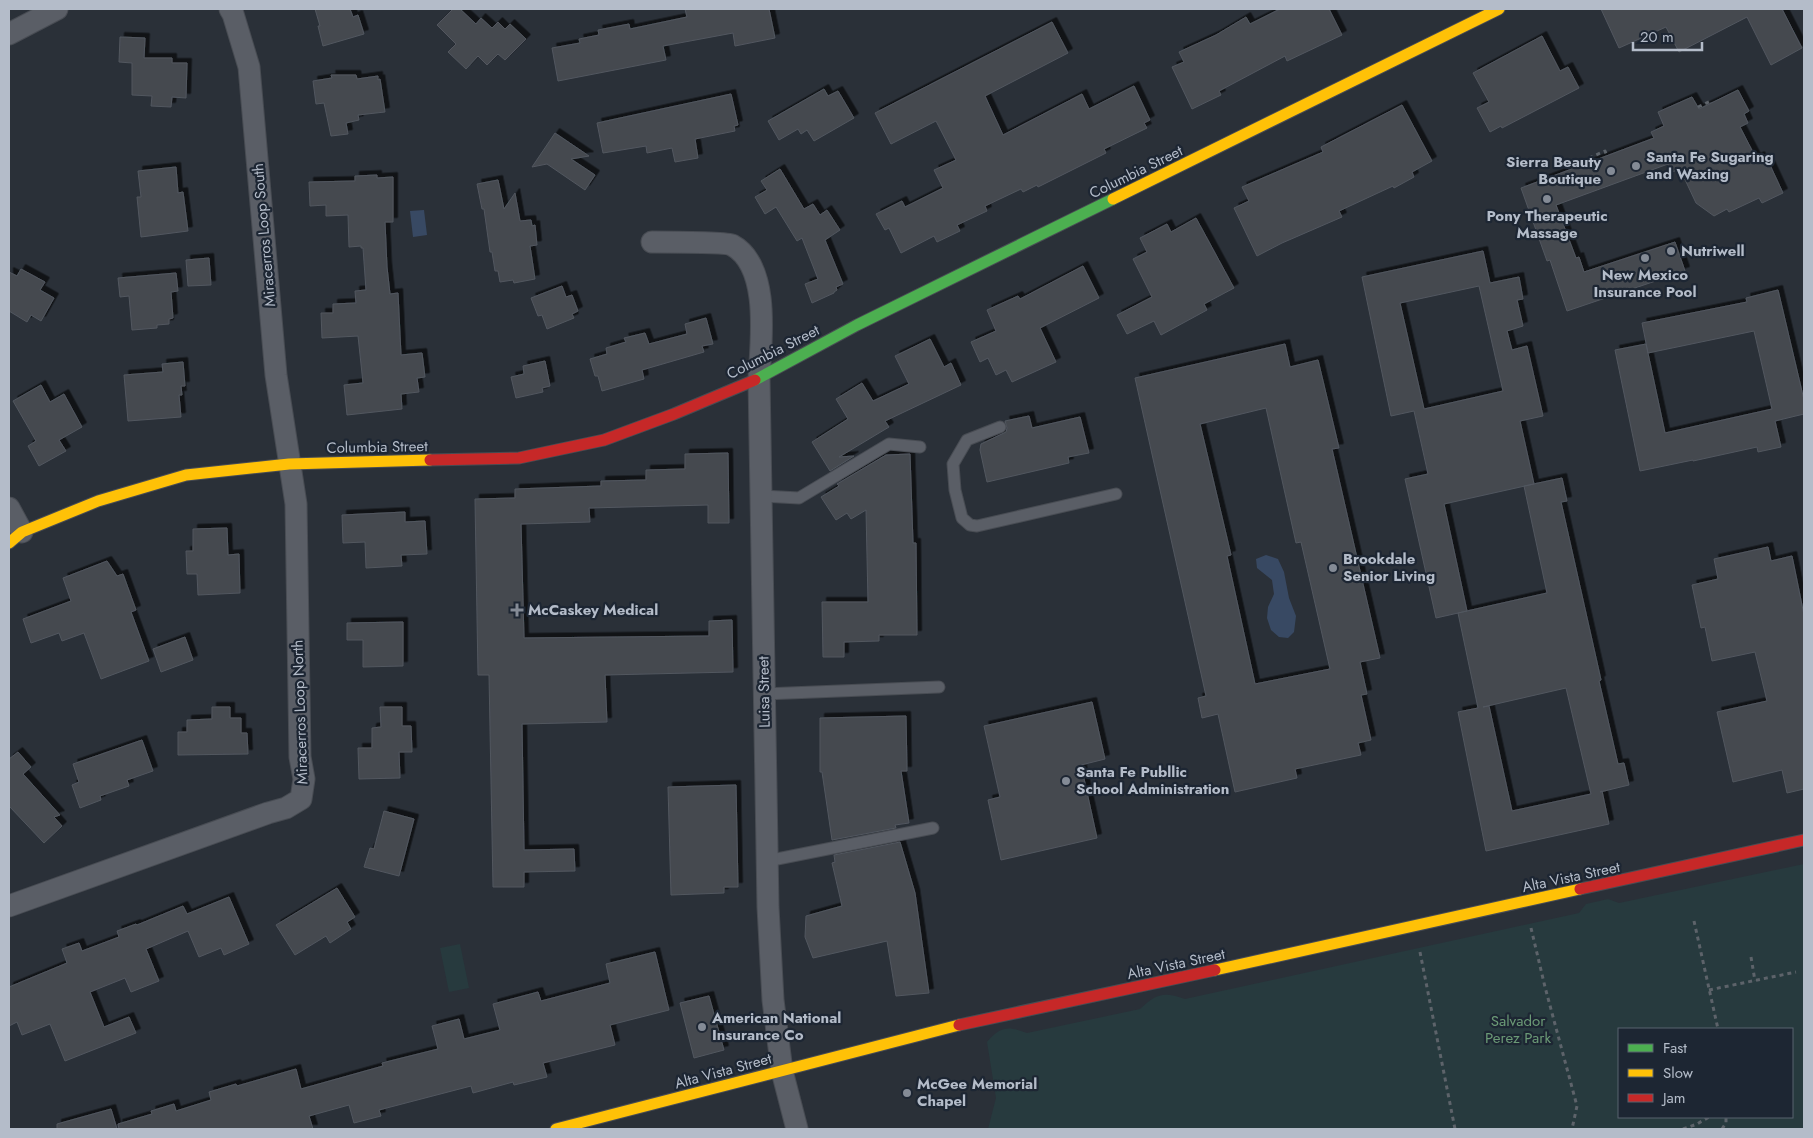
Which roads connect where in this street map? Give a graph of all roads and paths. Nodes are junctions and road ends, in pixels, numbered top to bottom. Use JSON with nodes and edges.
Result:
{"nodes":[{"id":1,"x":57,"y":9,"type":"edge"},
{"id":2,"x":230,"y":9,"type":"edge"},
{"id":3,"x":1499,"y":9,"type":"edge"},
{"id":4,"x":1476,"y":14,"type":"edge"},
{"id":5,"x":9,"y":34,"type":"edge"},
{"id":6,"x":1711,"y":103,"type":"dead end"},
{"id":7,"x":1698,"y":107,"type":"dead end"},
{"id":8,"x":1607,"y":156,"type":"dead end"},
{"id":9,"x":1589,"y":158,"type":"dead end"},
{"id":10,"x":652,"y":242,"type":"dead end"},
{"id":11,"x":759,"y":378,"type":"junction"},
{"id":12,"x":1000,"y":427,"type":"dead end"},
{"id":13,"x":920,"y":447,"type":"dead end"},
{"id":14,"x":289,"y":464,"type":"junction"},
{"id":15,"x":1116,"y":494,"type":"dead end"},
{"id":16,"x":761,"y":496,"type":"junction"},
{"id":17,"x":9,"y":508,"type":"edge"},
{"id":18,"x":16,"y":537,"type":"edge"},
{"id":19,"x":939,"y":687,"type":"dead end"},
{"id":20,"x":764,"y":694,"type":"junction"},
{"id":21,"x":933,"y":828,"type":"dead end"},
{"id":22,"x":1804,"y":840,"type":"edge"},
{"id":23,"x":767,"y":862,"type":"junction"},
{"id":24,"x":9,"y":906,"type":"edge"},
{"id":25,"x":1694,"y":921,"type":"dead end"},
{"id":26,"x":1531,"y":928,"type":"dead end"},
{"id":27,"x":1420,"y":952,"type":"dead end"},
{"id":28,"x":1751,"y":957,"type":"dead end"},
{"id":29,"x":1796,"y":972,"type":"dead end"},
{"id":30,"x":1755,"y":980,"type":"junction"},
{"id":31,"x":1709,"y":990,"type":"junction"},
{"id":32,"x":1718,"y":1028,"type":"edge"},
{"id":33,"x":782,"y":1071,"type":"junction"},
{"id":34,"x":1707,"y":1118,"type":"edge"},
{"id":35,"x":556,"y":1129,"type":"edge"},
{"id":36,"x":797,"y":1129,"type":"edge"},
{"id":37,"x":1456,"y":1129,"type":"edge"},
{"id":38,"x":1572,"y":1129,"type":"edge"},
{"id":39,"x":1684,"y":1129,"type":"edge"}],
"edges":[{"from":1,"to":5,"type":"street"},
{"from":2,"to":14,"type":"street","name":"Miracerros Loop South"},
{"from":3,"to":4,"type":"street","name":"Columbia Street"},
{"from":4,"to":11,"type":"street","name":"Columbia Street"},
{"from":6,"to":7,"type":"path"},
{"from":8,"to":9,"type":"path"},
{"from":10,"to":11,"type":"street","name":"Luisa Street"},
{"from":11,"to":14,"type":"street","name":"Columbia Street"},
{"from":11,"to":16,"type":"street","name":"Luisa Street"},
{"from":12,"to":15,"type":"lane"},
{"from":13,"to":16,"type":"lane"},
{"from":14,"to":18,"type":"street","name":"Columbia Street"},
{"from":14,"to":24,"type":"street","name":"Miracerros Loop North"},
{"from":16,"to":20,"type":"street","name":"Luisa Street"},
{"from":17,"to":18,"type":"street"},
{"from":19,"to":20,"type":"lane"},
{"from":20,"to":23,"type":"street","name":"Luisa Street"},
{"from":21,"to":23,"type":"lane"},
{"from":22,"to":33,"type":"street","name":"Alta Vista Street"},
{"from":23,"to":33,"type":"street","name":"Luisa Street"},
{"from":25,"to":31,"type":"path"},
{"from":26,"to":38,"type":"path"},
{"from":27,"to":37,"type":"path"},
{"from":28,"to":30,"type":"path"},
{"from":29,"to":30,"type":"path"},
{"from":30,"to":31,"type":"path"},
{"from":31,"to":32,"type":"path"},
{"from":33,"to":35,"type":"street","name":"Alta Vista Street"},
{"from":33,"to":36,"type":"street","name":"Luisa Street"},
{"from":34,"to":39,"type":"path"}]}
